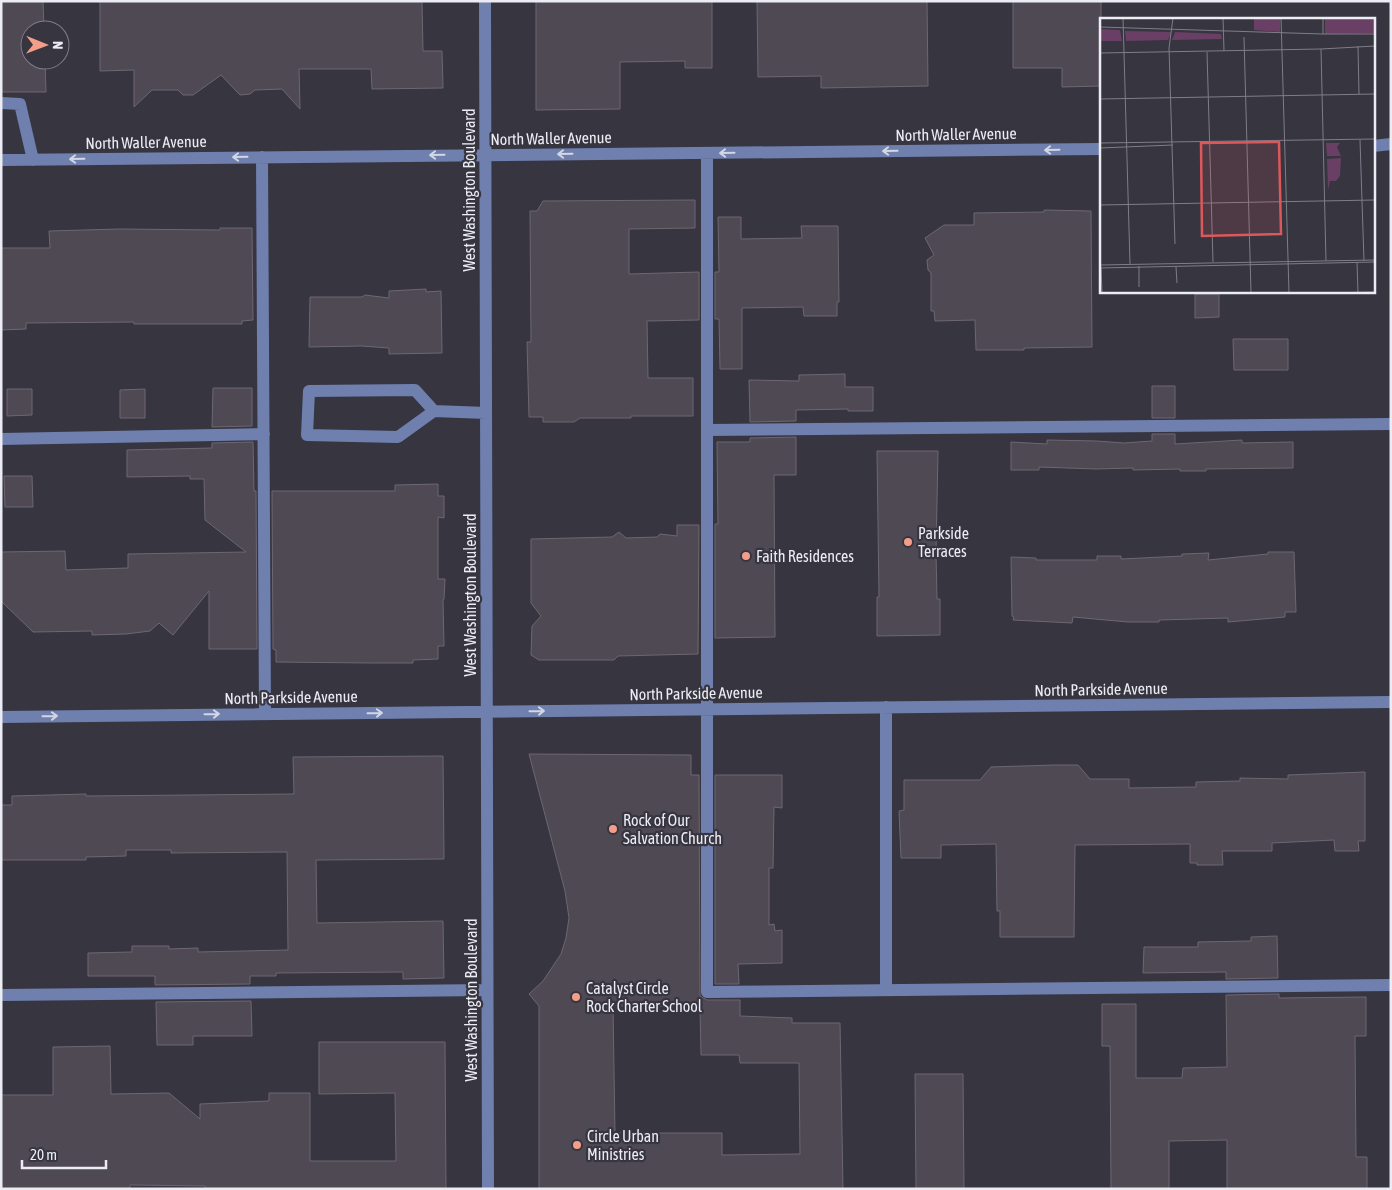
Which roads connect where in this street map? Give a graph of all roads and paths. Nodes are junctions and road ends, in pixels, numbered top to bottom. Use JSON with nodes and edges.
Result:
{"nodes":[{"id":1,"x":486,"y":1,"type":"edge"},
{"id":2,"x":1,"y":103,"type":"edge"},
{"id":3,"x":1391,"y":144,"type":"edge"},
{"id":4,"x":1374,"y":146,"type":"edge"},
{"id":5,"x":1100,"y":149,"type":"edge"},
{"id":6,"x":707,"y":153,"type":"junction"},
{"id":7,"x":486,"y":155,"type":"junction"},
{"id":8,"x":262,"y":157,"type":"junction"},
{"id":9,"x":1,"y":160,"type":"edge"},
{"id":10,"x":33,"y":160,"type":"junction"},
{"id":11,"x":434,"y":411,"type":"junction"},
{"id":12,"x":486,"y":413,"type":"junction"},
{"id":13,"x":1391,"y":424,"type":"edge"},
{"id":14,"x":707,"y":430,"type":"junction"},
{"id":15,"x":264,"y":434,"type":"junction"},
{"id":16,"x":1,"y":439,"type":"edge"},
{"id":17,"x":1391,"y":702,"type":"edge"},
{"id":18,"x":886,"y":707,"type":"junction"},
{"id":19,"x":707,"y":709,"type":"junction"},
{"id":20,"x":487,"y":712,"type":"junction"},
{"id":21,"x":265,"y":714,"type":"junction"},
{"id":22,"x":1,"y":717,"type":"edge"},
{"id":23,"x":1391,"y":984,"type":"edge"},
{"id":24,"x":488,"y":990,"type":"junction"},
{"id":25,"x":886,"y":990,"type":"junction"},
{"id":26,"x":1,"y":995,"type":"edge"},
{"id":27,"x":488,"y":1189,"type":"edge"}],
"edges":[{"from":1,"to":7,"type":"street","name":"West Washington Boulevard"},
{"from":2,"to":10,"type":"street"},
{"from":3,"to":4,"type":"street"},
{"from":5,"to":6,"type":"street","name":"North Waller Avenue","one_way":true},
{"from":6,"to":7,"type":"street","name":"North Waller Avenue","one_way":true},
{"from":6,"to":14,"type":"street"},
{"from":7,"to":8,"type":"street","name":"North Waller Avenue","one_way":true},
{"from":7,"to":12,"type":"street","name":"West Washington Boulevard"},
{"from":8,"to":10,"type":"street","name":"North Waller Avenue","one_way":true},
{"from":8,"to":15,"type":"street"},
{"from":9,"to":10,"type":"street","name":"North Waller Avenue"},
{"from":11,"to":11,"type":"street"},
{"from":11,"to":12,"type":"street"},
{"from":12,"to":20,"type":"street","name":"West Washington Boulevard"},
{"from":13,"to":14,"type":"street"},
{"from":14,"to":19,"type":"street"},
{"from":15,"to":16,"type":"street"},
{"from":15,"to":21,"type":"street"},
{"from":17,"to":18,"type":"street","name":"North Parkside Avenue"},
{"from":18,"to":19,"type":"street","name":"North Parkside Avenue"},
{"from":18,"to":25,"type":"street"},
{"from":20,"to":19,"type":"street","name":"North Parkside Avenue","one_way":true},
{"from":19,"to":25,"type":"street"},
{"from":21,"to":20,"type":"street","name":"North Parkside Avenue","one_way":true},
{"from":20,"to":24,"type":"street","name":"West Washington Boulevard"},
{"from":22,"to":21,"type":"street","name":"North Parkside Avenue","one_way":true},
{"from":23,"to":25,"type":"street"},
{"from":24,"to":26,"type":"street"},
{"from":24,"to":27,"type":"street","name":"West Washington Boulevard"}]}
